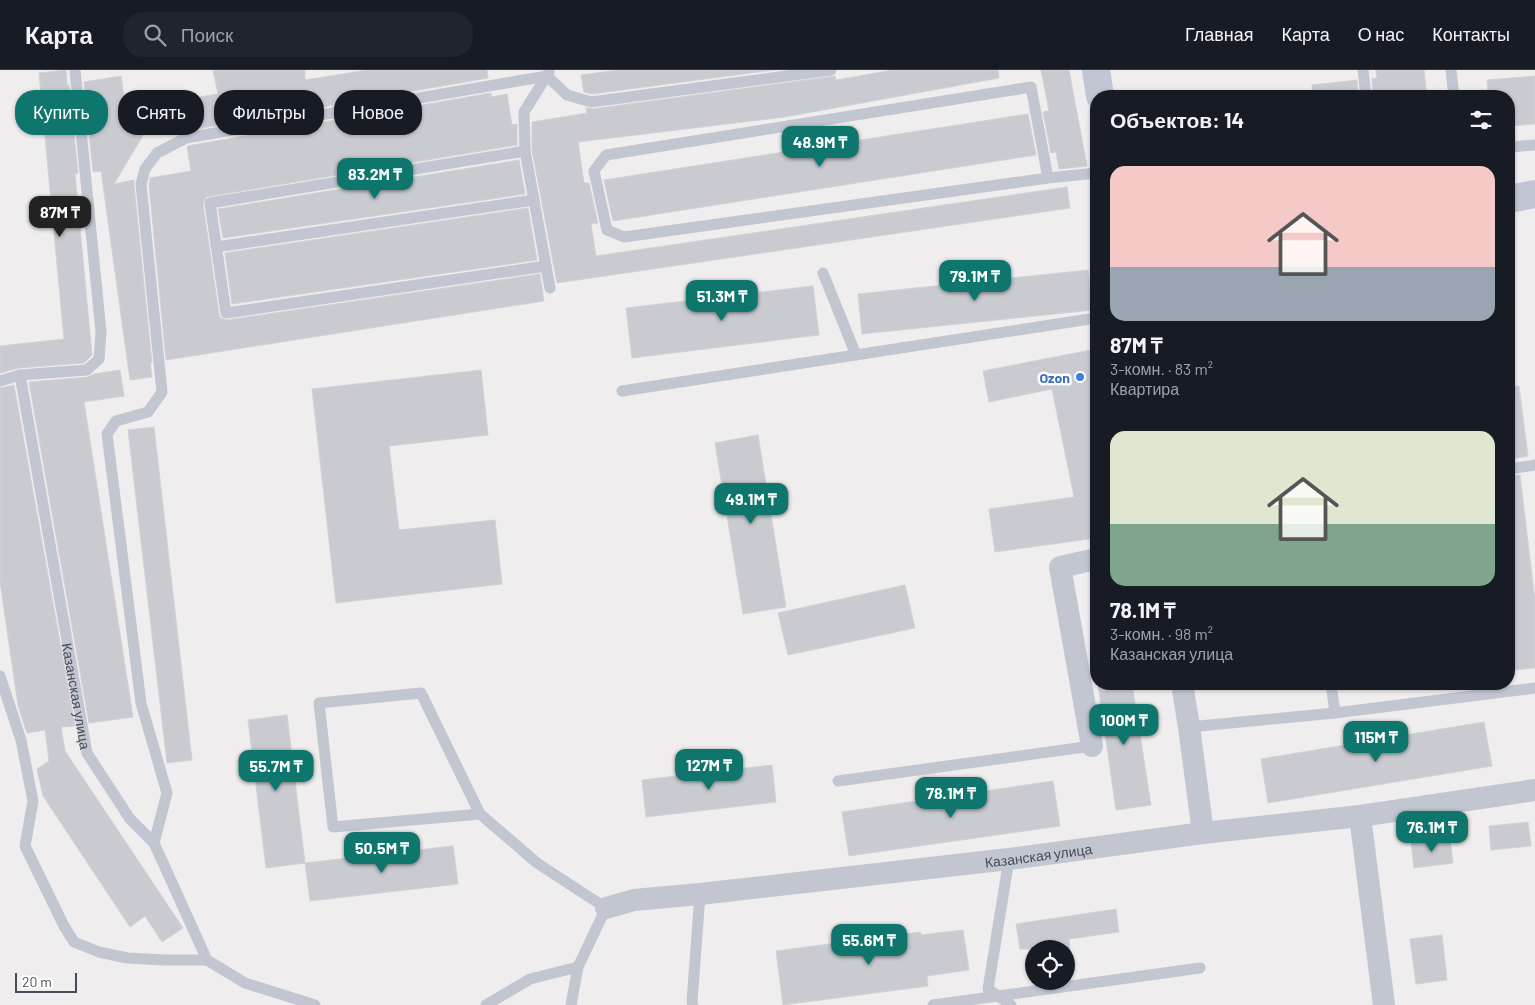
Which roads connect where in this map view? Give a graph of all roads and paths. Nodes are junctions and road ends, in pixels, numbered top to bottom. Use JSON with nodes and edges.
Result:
{"nodes":[{"id":1,"x":75,"y":70,"type":"edge"},
{"id":2,"x":831,"y":70,"type":"edge"},
{"id":3,"x":1096,"y":70,"type":"edge"},
{"id":4,"x":1363,"y":70,"type":"edge"},
{"id":5,"x":1451,"y":70,"type":"edge"},
{"id":6,"x":548,"y":73,"type":"edge"},
{"id":7,"x":1099,"y":90,"type":"edge"},
{"id":8,"x":1365,"y":90,"type":"edge"},
{"id":9,"x":1453,"y":90,"type":"edge"},
{"id":10,"x":1535,"y":145,"type":"edge"},
{"id":11,"x":1515,"y":147,"type":"edge"},
{"id":12,"x":525,"y":151,"type":"junction"},
{"id":13,"x":1090,"y":174,"type":"edge"},
{"id":14,"x":1048,"y":178,"type":"junction"},
{"id":15,"x":1535,"y":194,"type":"edge"},
{"id":16,"x":1515,"y":198,"type":"edge"},
{"id":17,"x":534,"y":200,"type":"junction"},
{"id":18,"x":216,"y":248,"type":"junction"},
{"id":19,"x":546,"y":266,"type":"junction"},
{"id":20,"x":823,"y":273,"type":"dead end"},
{"id":21,"x":550,"y":288,"type":"dead end"},
{"id":22,"x":1090,"y":319,"type":"edge"},
{"id":23,"x":856,"y":355,"type":"junction"},
{"id":24,"x":20,"y":376,"type":"junction"},
{"id":25,"x":0,"y":381,"type":"edge"},
{"id":26,"x":622,"y":391,"type":"dead end"},
{"id":27,"x":1535,"y":465,"type":"edge"},
{"id":28,"x":1515,"y":468,"type":"edge"},
{"id":29,"x":1090,"y":560,"type":"edge"},
{"id":30,"x":0,"y":676,"type":"edge"},
{"id":31,"x":1535,"y":688,"type":"edge"},
{"id":32,"x":1183,"y":690,"type":"edge"},
{"id":33,"x":1332,"y":690,"type":"edge"},
{"id":34,"x":1335,"y":713,"type":"junction"},
{"id":35,"x":1189,"y":727,"type":"junction"},
{"id":36,"x":1092,"y":746,"type":"joint"},
{"id":37,"x":838,"y":781,"type":"dead end"},
{"id":38,"x":1535,"y":790,"type":"edge"},
{"id":39,"x":480,"y":814,"type":"junction"},
{"id":40,"x":1360,"y":816,"type":"junction"},
{"id":41,"x":1203,"y":833,"type":"junction"},
{"id":42,"x":154,"y":843,"type":"junction"},
{"id":43,"x":1009,"y":859,"type":"junction"},
{"id":44,"x":700,"y":894,"type":"junction"},
{"id":45,"x":606,"y":908,"type":"junction"},
{"id":46,"x":207,"y":960,"type":"junction"},
{"id":47,"x":578,"y":967,"type":"junction"},
{"id":48,"x":1200,"y":968,"type":"dead end"},
{"id":49,"x":998,"y":996,"type":"junction"},
{"id":50,"x":691,"y":1004,"type":"edge"},
{"id":51,"x":316,"y":1005,"type":"edge"},
{"id":52,"x":486,"y":1005,"type":"edge"},
{"id":53,"x":571,"y":1005,"type":"edge"},
{"id":54,"x":933,"y":1005,"type":"edge"},
{"id":55,"x":1010,"y":1005,"type":"edge"},
{"id":56,"x":1384,"y":1005,"type":"edge"}],
"edges":[{"from":1,"to":24,"type":"lane"},
{"from":2,"to":6,"type":"lane"},
{"from":3,"to":7,"type":"street"},
{"from":4,"to":8,"type":"lane"},
{"from":5,"to":9,"type":"lane"},
{"from":6,"to":12,"type":"lane"},
{"from":6,"to":42,"type":"lane"},
{"from":10,"to":11,"type":"lane"},
{"from":12,"to":17,"type":"lane"},
{"from":12,"to":18,"type":"lane"},
{"from":13,"to":14,"type":"lane"},
{"from":14,"to":14,"type":"lane"},
{"from":15,"to":16,"type":"street"},
{"from":17,"to":18,"type":"lane"},
{"from":17,"to":19,"type":"lane"},
{"from":18,"to":19,"type":"lane"},
{"from":19,"to":21,"type":"lane"},
{"from":20,"to":23,"type":"lane"},
{"from":22,"to":23,"type":"lane"},
{"from":23,"to":26,"type":"lane"},
{"from":24,"to":25,"type":"lane"},
{"from":24,"to":42,"type":"lane","name":"Казанская улица"},
{"from":27,"to":28,"type":"lane"},
{"from":29,"to":36,"type":"street"},
{"from":30,"to":46,"type":"lane"},
{"from":31,"to":34,"type":"lane"},
{"from":32,"to":35,"type":"street"},
{"from":33,"to":34,"type":"lane"},
{"from":34,"to":35,"type":"lane"},
{"from":35,"to":41,"type":"street"},
{"from":36,"to":37,"type":"lane"},
{"from":38,"to":40,"type":"street","name":"Казанская улица"},
{"from":39,"to":39,"type":"lane"},
{"from":39,"to":45,"type":"lane"},
{"from":40,"to":41,"type":"street","name":"Казанская улица"},
{"from":40,"to":56,"type":"street"},
{"from":41,"to":43,"type":"street","name":"Казанская улица"},
{"from":42,"to":46,"type":"lane","name":"Казанская улица"},
{"from":43,"to":44,"type":"street","name":"Казанская улица"},
{"from":43,"to":49,"type":"lane"},
{"from":44,"to":45,"type":"street","name":"Казанская улица"},
{"from":44,"to":50,"type":"lane"},
{"from":45,"to":47,"type":"lane"},
{"from":46,"to":51,"type":"lane"},
{"from":47,"to":52,"type":"lane"},
{"from":47,"to":53,"type":"lane"},
{"from":48,"to":49,"type":"lane"},
{"from":49,"to":54,"type":"lane"},
{"from":49,"to":55,"type":"lane"}]}
